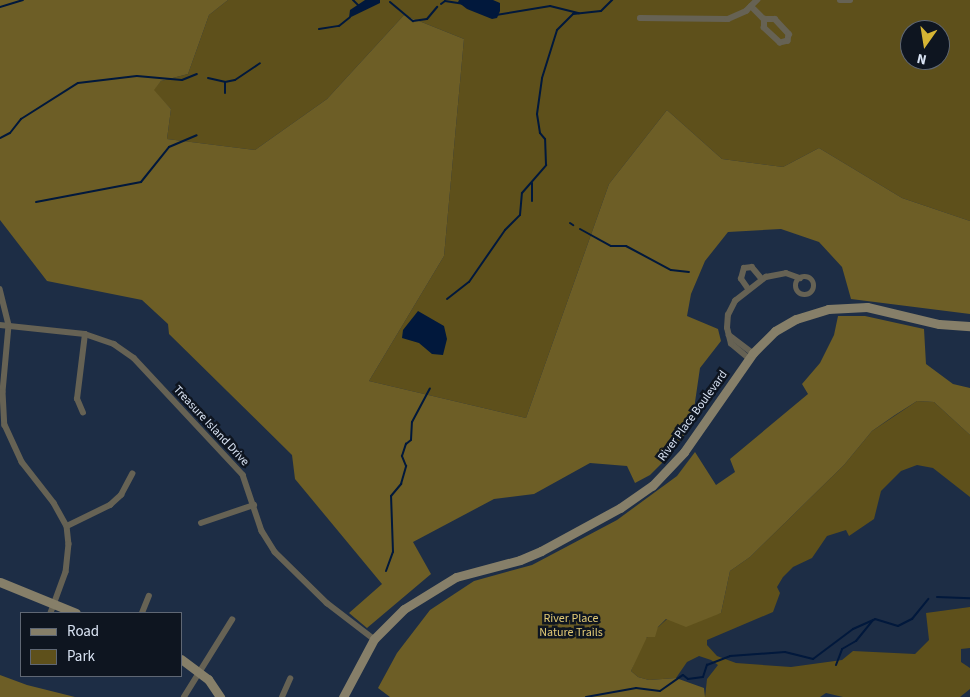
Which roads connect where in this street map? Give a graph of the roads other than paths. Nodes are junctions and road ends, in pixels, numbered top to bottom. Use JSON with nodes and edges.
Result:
{"nodes":[{"id":1,"x":757,"y":0,"type":"edge"},
{"id":2,"x":840,"y":0,"type":"edge"},
{"id":3,"x":850,"y":0,"type":"edge"},
{"id":4,"x":751,"y":6,"type":"junction"},
{"id":5,"x":640,"y":18,"type":"dead end"},
{"id":6,"x":764,"y":20,"type":"junction"},
{"id":7,"x":800,"y":278,"type":"dead end"},
{"id":8,"x":762,"y":279,"type":"junction"},
{"id":9,"x":0,"y":289,"type":"edge"},
{"id":10,"x":748,"y":289,"type":"junction"},
{"id":11,"x":0,"y":325,"type":"edge"},
{"id":12,"x":9,"y":326,"type":"junction"},
{"id":13,"x":970,"y":326,"type":"edge"},
{"id":14,"x":84,"y":334,"type":"junction"},
{"id":15,"x":751,"y":356,"type":"junction"},
{"id":16,"x":84,"y":413,"type":"dead end"},
{"id":17,"x":3,"y":426,"type":"edge"},
{"id":18,"x":132,"y":474,"type":"dead end"},
{"id":19,"x":254,"y":505,"type":"junction"},
{"id":20,"x":201,"y":523,"type":"dead end"},
{"id":21,"x":67,"y":526,"type":"junction"},
{"id":22,"x":0,"y":582,"type":"edge"},
{"id":23,"x":148,"y":596,"type":"dead end"},
{"id":24,"x":52,"y":609,"type":"edge"},
{"id":25,"x":70,"y":612,"type":"edge"},
{"id":26,"x":142,"y":612,"type":"edge"},
{"id":27,"x":232,"y":620,"type":"dead end"},
{"id":28,"x":374,"y":639,"type":"junction"},
{"id":29,"x":182,"y":660,"type":"edge"},
{"id":30,"x":200,"y":672,"type":"junction"},
{"id":31,"x":290,"y":679,"type":"dead end"},
{"id":32,"x":184,"y":697,"type":"edge"},
{"id":33,"x":220,"y":697,"type":"edge"},
{"id":34,"x":282,"y":697,"type":"edge"},
{"id":35,"x":343,"y":697,"type":"edge"}],
"edges":[{"from":1,"to":4,"type":"street"},
{"from":2,"to":3,"type":"street"},
{"from":4,"to":5,"type":"street"},
{"from":4,"to":6,"type":"street"},
{"from":6,"to":6,"type":"street"},
{"from":7,"to":8,"type":"street"},
{"from":8,"to":10,"type":"street"},
{"from":8,"to":10,"type":"street"},
{"from":9,"to":12,"type":"street"},
{"from":10,"to":15,"type":"street"},
{"from":11,"to":12,"type":"street","name":"Treasure Island Drive"},
{"from":12,"to":14,"type":"street","name":"Treasure Island Drive"},
{"from":12,"to":17,"type":"street"},
{"from":13,"to":15,"type":"street","name":"River Place Boulevard"},
{"from":14,"to":16,"type":"street"},
{"from":14,"to":19,"type":"street","name":"Treasure Island Drive"},
{"from":15,"to":28,"type":"street","name":"River Place Boulevard"},
{"from":17,"to":21,"type":"street"},
{"from":18,"to":21,"type":"street"},
{"from":19,"to":20,"type":"street"},
{"from":19,"to":28,"type":"street","name":"Treasure Island Drive"},
{"from":21,"to":24,"type":"street"},
{"from":22,"to":24,"type":"street"},
{"from":23,"to":26,"type":"street"},
{"from":24,"to":25,"type":"street"},
{"from":27,"to":30,"type":"street"},
{"from":28,"to":35,"type":"street","name":"River Place Boulevard"},
{"from":29,"to":30,"type":"street"},
{"from":30,"to":32,"type":"street"},
{"from":30,"to":33,"type":"street"},
{"from":31,"to":34,"type":"street"}]}
